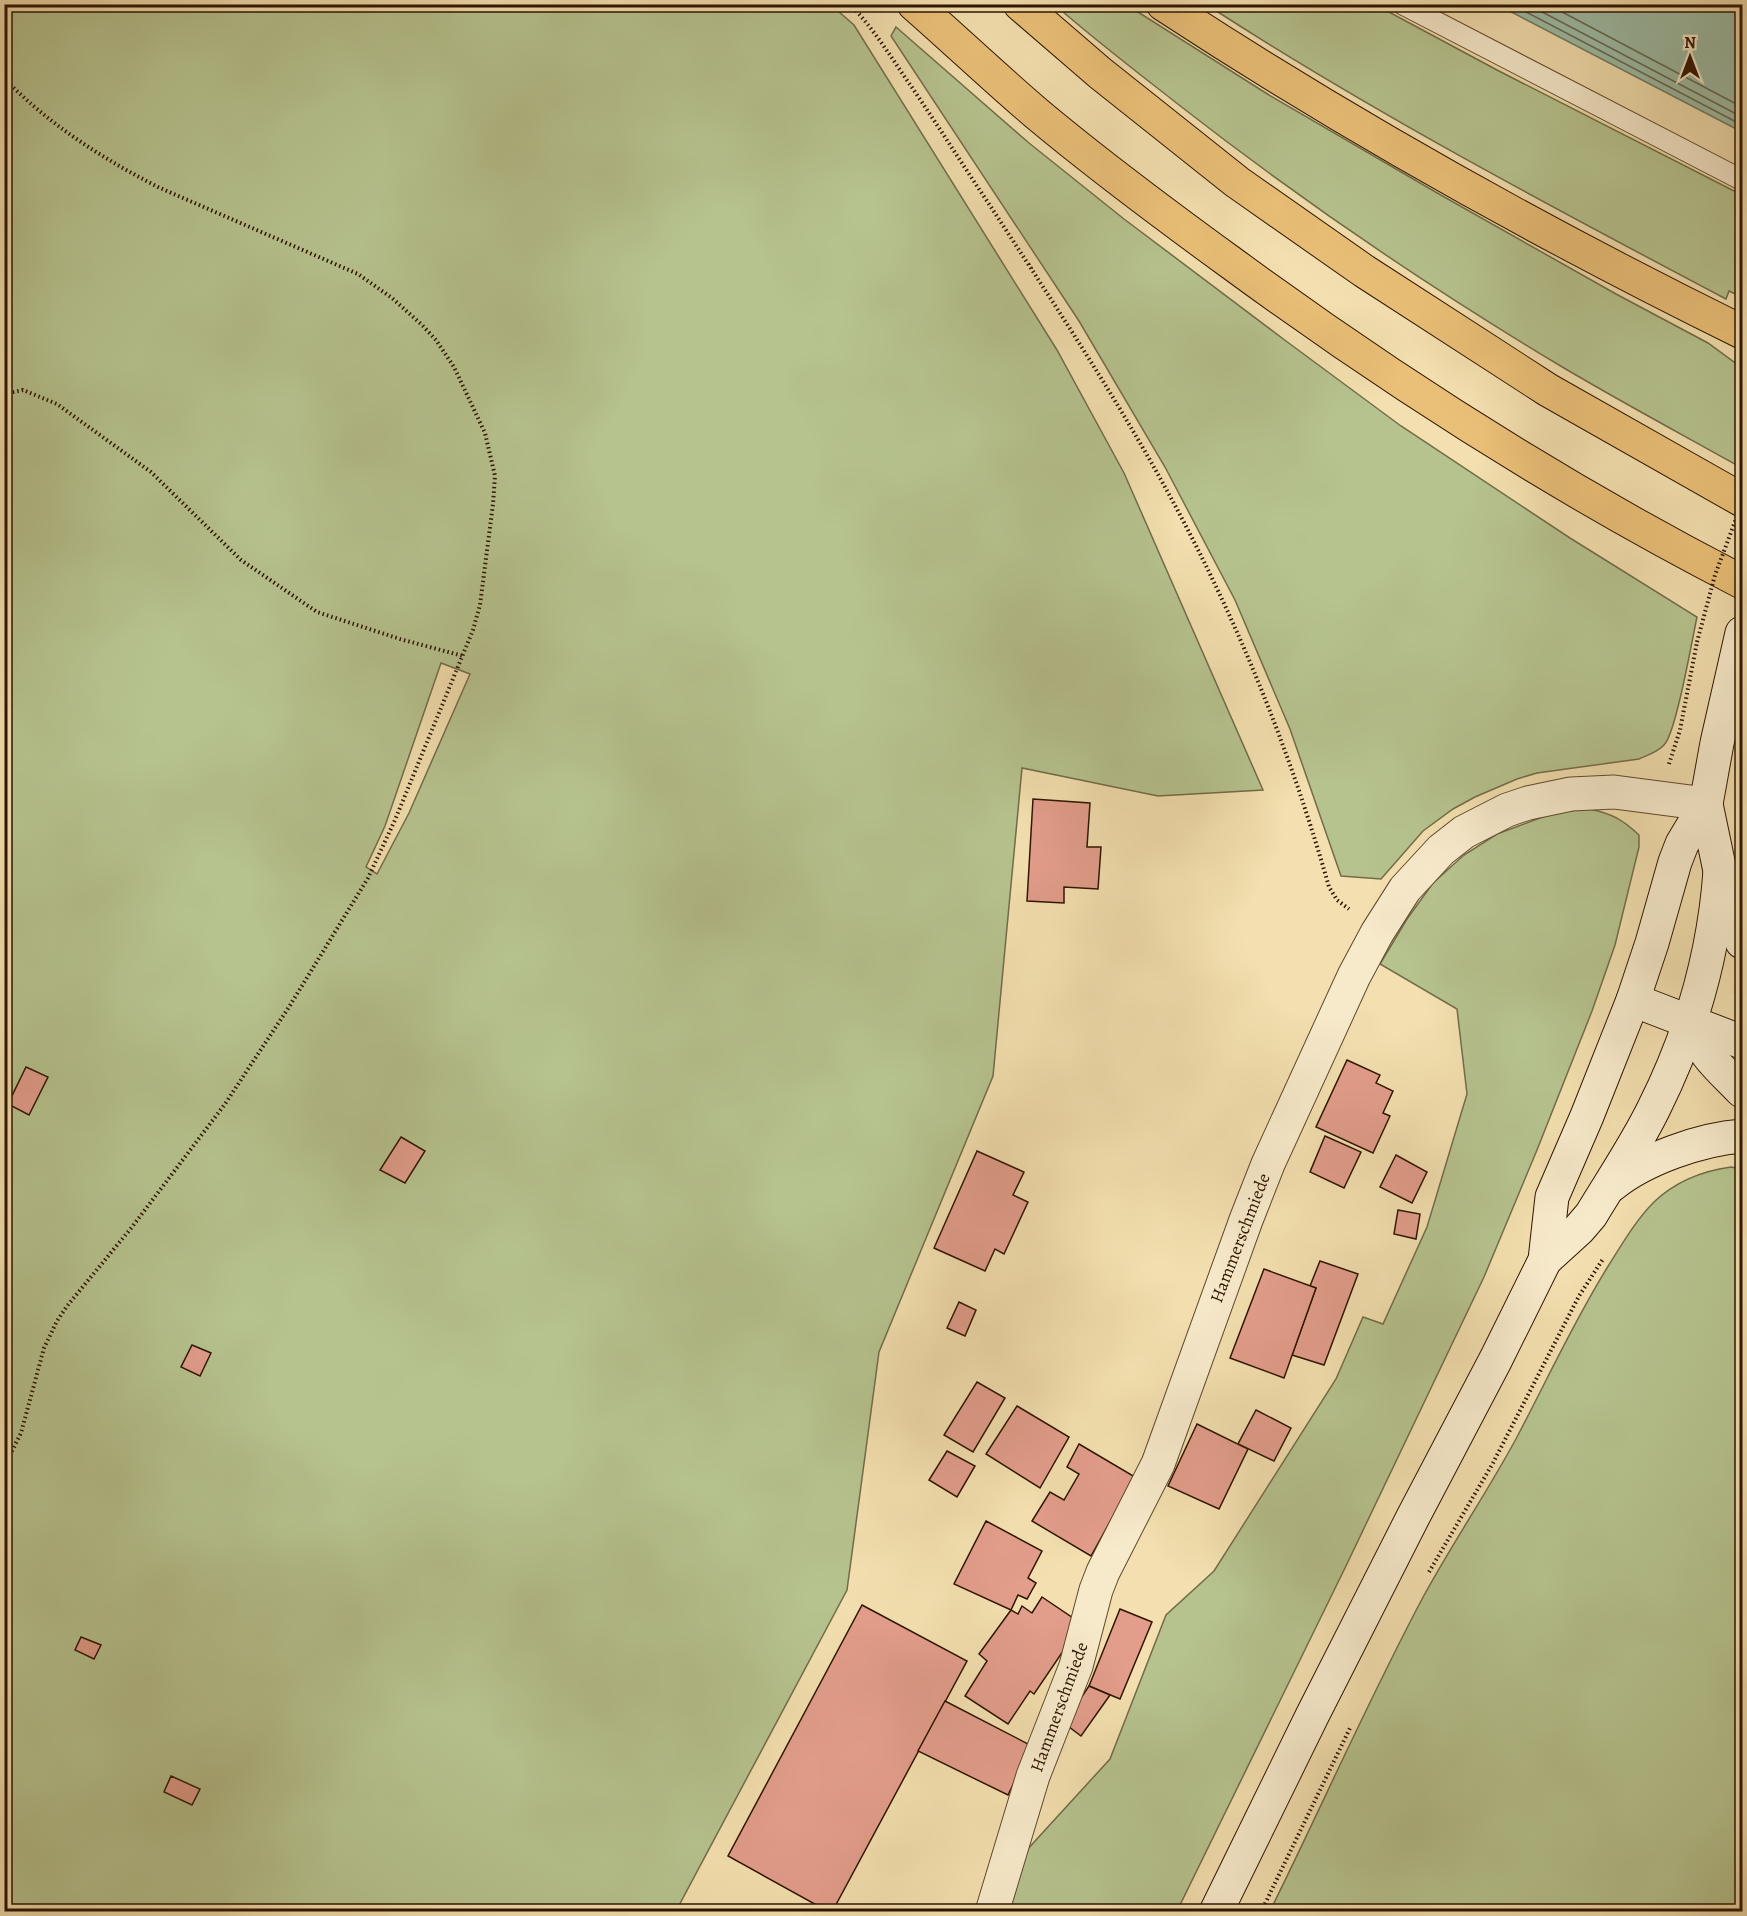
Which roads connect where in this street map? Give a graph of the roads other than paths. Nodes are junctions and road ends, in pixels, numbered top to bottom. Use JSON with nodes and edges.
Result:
{"nodes":[{"id":1,"x":914,"y":4,"type":"edge"},
{"id":2,"x":1020,"y":4,"type":"edge"},
{"id":3,"x":1163,"y":4,"type":"edge"},
{"id":4,"x":1402,"y":4,"type":"edge"},
{"id":5,"x":1743,"y":180,"type":"edge"},
{"id":6,"x":1743,"y":332,"type":"edge"},
{"id":7,"x":1743,"y":501,"type":"edge"},
{"id":8,"x":1743,"y":582,"type":"edge"},
{"id":9,"x":1743,"y":633,"type":"edge"},
{"id":10,"x":1706,"y":804,"type":"junction"},
{"id":11,"x":1720,"y":871,"type":"junction"},
{"id":12,"x":1743,"y":942,"type":"edge"},
{"id":13,"x":1633,"y":1000,"type":"junction"},
{"id":14,"x":1691,"y":1022,"type":"junction"},
{"id":15,"x":1743,"y":1042,"type":"edge"},
{"id":16,"x":1743,"y":1091,"type":"edge"},
{"id":17,"x":1743,"y":1136,"type":"edge"},
{"id":18,"x":1606,"y":1190,"type":"junction"},
{"id":19,"x":1545,"y":1260,"type":"junction"},
{"id":20,"x":992,"y":1911,"type":"edge"},
{"id":21,"x":1216,"y":1911,"type":"edge"}],
"edges":[{"from":1,"to":8,"type":"highway"},
{"from":2,"to":7,"type":"highway"},
{"from":3,"to":6,"type":"highway"},
{"from":4,"to":5,"type":"lane"},
{"from":9,"to":10,"type":"main road"},
{"from":10,"to":11,"type":"main road"},
{"from":10,"to":13,"type":"main road"},
{"from":10,"to":20,"type":"main road","name":"Hammerschmiede"},
{"from":11,"to":12,"type":"main road"},
{"from":11,"to":14,"type":"main road"},
{"from":13,"to":14,"type":"main road"},
{"from":13,"to":19,"type":"main road"},
{"from":14,"to":15,"type":"main road"},
{"from":14,"to":16,"type":"main road"},
{"from":14,"to":18,"type":"main road"},
{"from":17,"to":18,"type":"main road"},
{"from":18,"to":19,"type":"main road"},
{"from":19,"to":21,"type":"main road"}]}
